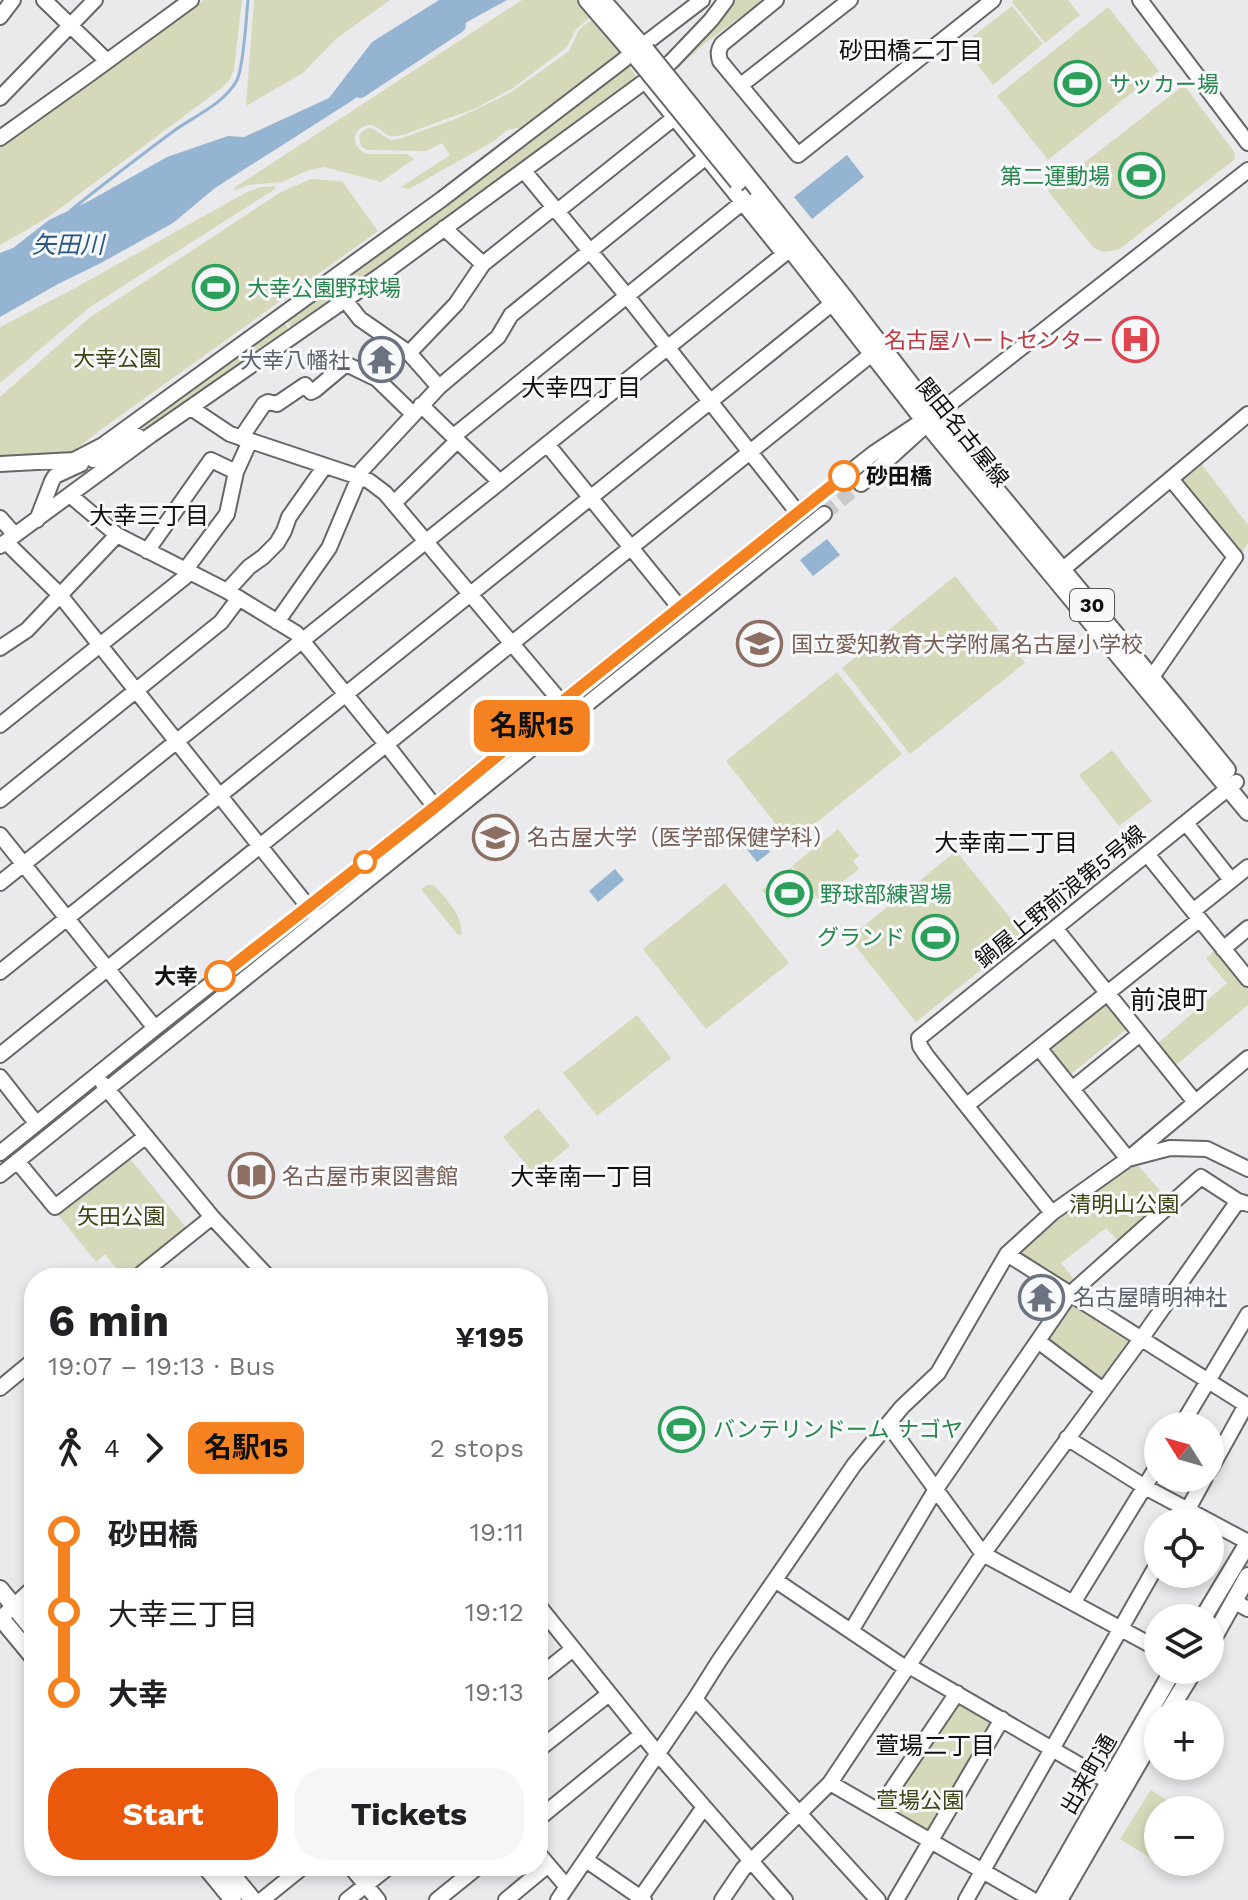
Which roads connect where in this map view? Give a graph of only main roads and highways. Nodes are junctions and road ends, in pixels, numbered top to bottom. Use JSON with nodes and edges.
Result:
{"nodes":[{"id":1,"x":587,"y":0,"type":"edge"},
{"id":2,"x":602,"y":0,"type":"edge"},
{"id":3,"x":638,"y":50,"type":"junction"},
{"id":4,"x":838,"y":299,"type":"junction"},
{"id":5,"x":933,"y":416,"type":"junction"},
{"id":6,"x":1058,"y":574,"type":"junction"},
{"id":7,"x":1232,"y":785,"type":"junction"},
{"id":8,"x":1248,"y":795,"type":"edge"},
{"id":9,"x":1248,"y":812,"type":"edge"},
{"id":10,"x":1248,"y":1542,"type":"edge"},
{"id":11,"x":1248,"y":1576,"type":"edge"},
{"id":12,"x":0,"y":1589,"type":"edge"},
{"id":13,"x":1211,"y":1604,"type":"edge"},
{"id":14,"x":1242,"y":1605,"type":"edge"},
{"id":15,"x":5,"y":1613,"type":"edge"},
{"id":16,"x":24,"y":1625,"type":"edge"},
{"id":17,"x":1224,"y":1627,"type":"edge"},
{"id":18,"x":24,"y":1642,"type":"edge"},
{"id":19,"x":1165,"y":1684,"type":"edge"},
{"id":20,"x":1144,"y":1753,"type":"edge"},
{"id":21,"x":213,"y":1876,"type":"edge"},
{"id":22,"x":233,"y":1876,"type":"edge"},
{"id":23,"x":233,"y":1900,"type":"edge"},
{"id":24,"x":253,"y":1900,"type":"edge"},
{"id":25,"x":1042,"y":1900,"type":"edge"},
{"id":26,"x":1059,"y":1900,"type":"edge"}],
"edges":[{"from":1,"to":3,"type":"main road","name":"関田名古屋線","number":"30"},
{"from":2,"to":3,"type":"main road","name":"関田名古屋線","number":"30"},
{"from":3,"to":4,"type":"main road","name":"関田名古屋線","number":"30","bridge":true},
{"from":4,"to":5,"type":"main road","name":"関田名古屋線","number":"30"},
{"from":4,"to":5,"type":"main road","name":"関田名古屋線","number":"30"},
{"from":5,"to":6,"type":"main road","name":"関田名古屋線","number":"30"},
{"from":6,"to":7,"type":"main road","name":"関田名古屋線","number":"30"},
{"from":6,"to":7,"type":"main road","name":"関田名古屋線","number":"30"},
{"from":7,"to":8,"type":"main road","name":"関田名古屋線","number":"30"},
{"from":7,"to":9,"type":"main road","name":"関田名古屋線","number":"30"},
{"from":10,"to":13,"type":"main road"},
{"from":11,"to":14,"type":"main road"},
{"from":12,"to":15,"type":"main road"},
{"from":14,"to":17,"type":"main road"},
{"from":15,"to":16,"type":"main road"},
{"from":15,"to":18,"type":"main road"},
{"from":19,"to":25,"type":"main road","name":"出来町通"},
{"from":20,"to":26,"type":"main road","name":"出来町通"},
{"from":21,"to":23,"type":"main road"},
{"from":22,"to":24,"type":"main road"}]}
